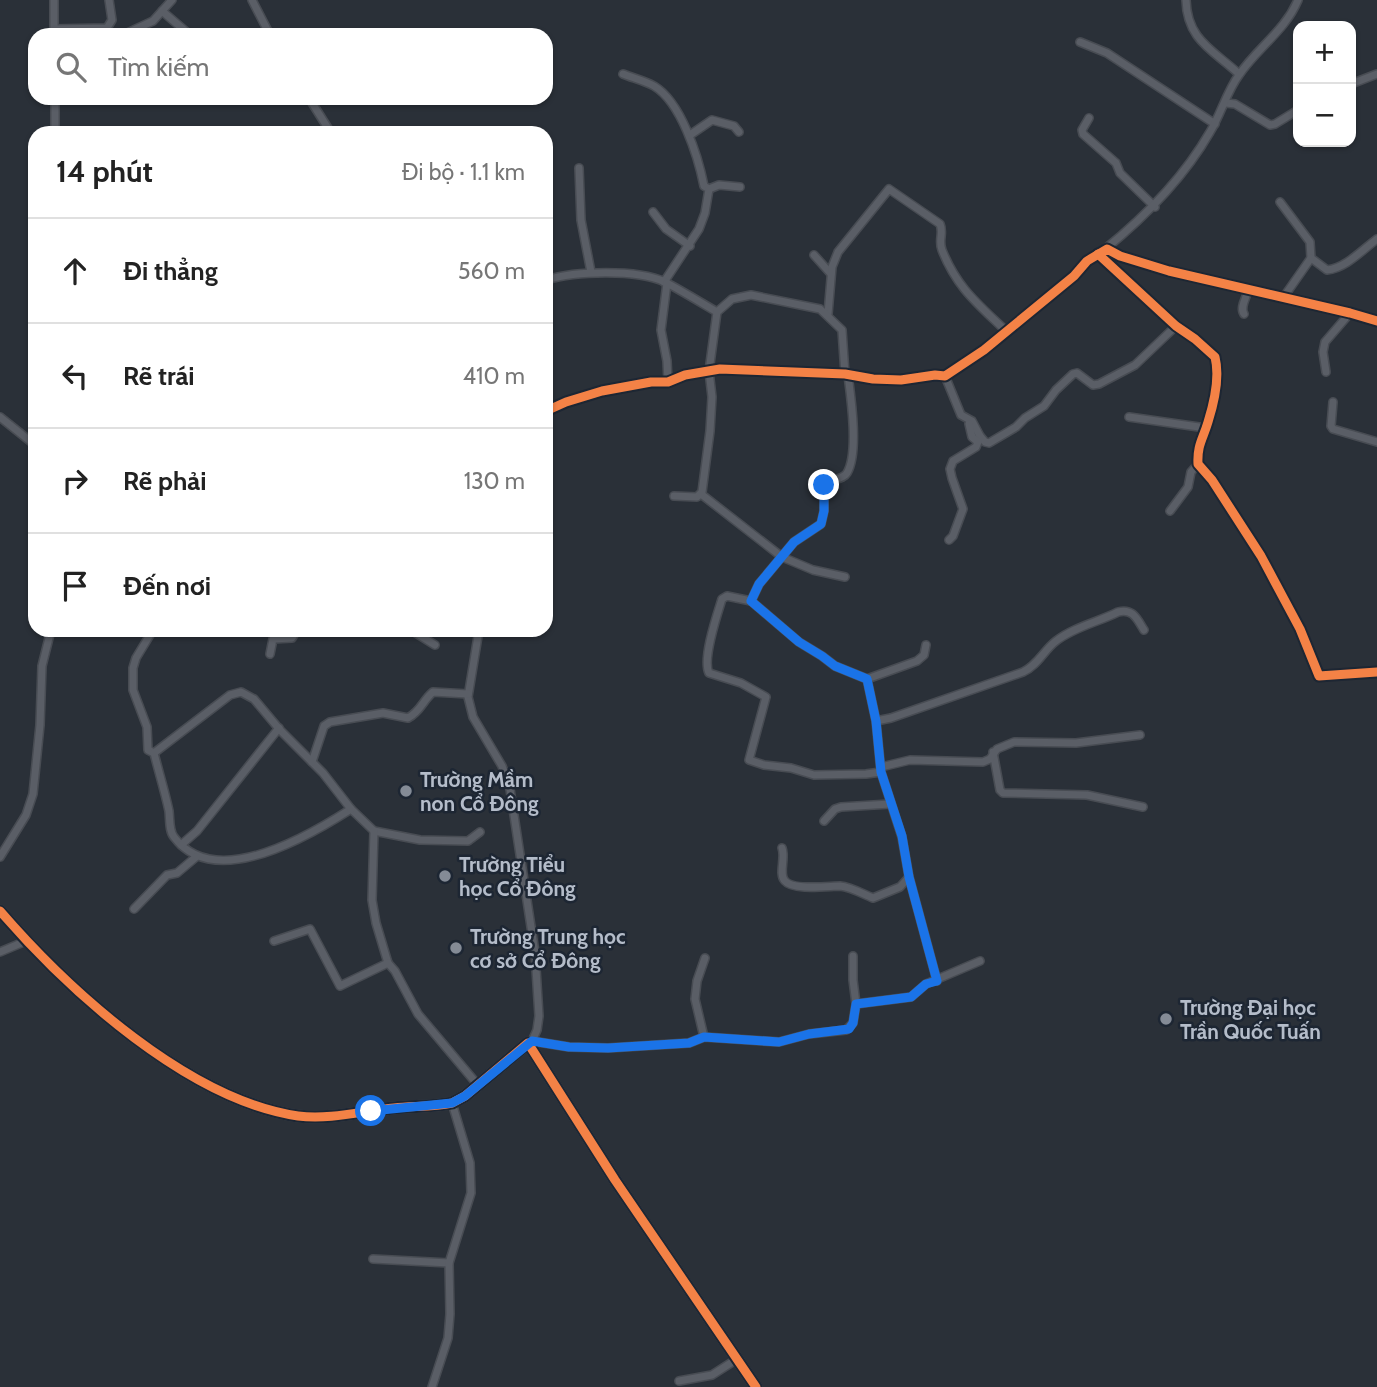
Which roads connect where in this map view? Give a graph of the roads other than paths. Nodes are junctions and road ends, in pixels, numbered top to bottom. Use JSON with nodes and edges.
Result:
{"nodes":[{"id":1,"x":54,"y":0,"type":"edge"},
{"id":2,"x":109,"y":0,"type":"edge"},
{"id":3,"x":172,"y":0,"type":"edge"},
{"id":4,"x":252,"y":0,"type":"edge"},
{"id":5,"x":1186,"y":0,"type":"edge"},
{"id":6,"x":1298,"y":0,"type":"edge"},
{"id":7,"x":163,"y":11,"type":"junction"},
{"id":8,"x":54,"y":28,"type":"edge"},
{"id":9,"x":96,"y":28,"type":"edge"},
{"id":10,"x":138,"y":28,"type":"edge"},
{"id":11,"x":182,"y":28,"type":"edge"},
{"id":12,"x":266,"y":28,"type":"edge"},
{"id":13,"x":1080,"y":42,"type":"dead end"},
{"id":14,"x":624,"y":74,"type":"dead end"},
{"id":15,"x":1239,"y":74,"type":"junction"},
{"id":16,"x":1377,"y":74,"type":"edge"},
{"id":17,"x":1356,"y":82,"type":"edge"},
{"id":18,"x":1226,"y":103,"type":"junction"},
{"id":19,"x":55,"y":105,"type":"edge"},
{"id":20,"x":313,"y":105,"type":"edge"},
{"id":21,"x":1293,"y":113,"type":"edge"},
{"id":22,"x":1089,"y":118,"type":"dead end"},
{"id":23,"x":1215,"y":124,"type":"junction"},
{"id":24,"x":55,"y":126,"type":"edge"},
{"id":25,"x":327,"y":126,"type":"edge"},
{"id":26,"x":739,"y":132,"type":"dead end"},
{"id":27,"x":690,"y":135,"type":"junction"},
{"id":28,"x":579,"y":168,"type":"dead end"},
{"id":29,"x":740,"y":187,"type":"dead end"},
{"id":30,"x":709,"y":189,"type":"junction"},
{"id":31,"x":1280,"y":202,"type":"dead end"},
{"id":32,"x":1155,"y":206,"type":"junction"},
{"id":33,"x":653,"y":212,"type":"dead end"},
{"id":34,"x":1377,"y":239,"type":"edge"},
{"id":35,"x":690,"y":246,"type":"junction"},
{"id":36,"x":1101,"y":252,"type":"junction"},
{"id":37,"x":814,"y":255,"type":"dead end"},
{"id":38,"x":1311,"y":258,"type":"junction"},
{"id":39,"x":592,"y":272,"type":"junction"},
{"id":40,"x":831,"y":274,"type":"junction"},
{"id":41,"x":553,"y":279,"type":"edge"},
{"id":42,"x":665,"y":283,"type":"junction"},
{"id":43,"x":1248,"y":288,"type":"junction"},
{"id":44,"x":1283,"y":298,"type":"junction"},
{"id":45,"x":717,"y":312,"type":"junction"},
{"id":46,"x":1350,"y":313,"type":"junction"},
{"id":47,"x":828,"y":314,"type":"junction"},
{"id":48,"x":1244,"y":314,"type":"dead end"},
{"id":49,"x":1377,"y":321,"type":"edge"},
{"id":50,"x":1176,"y":327,"type":"junction"},
{"id":51,"x":1006,"y":331,"type":"junction"},
{"id":52,"x":709,"y":370,"type":"junction"},
{"id":53,"x":1326,"y":372,"type":"dead end"},
{"id":54,"x":847,"y":374,"type":"junction"},
{"id":55,"x":946,"y":376,"type":"junction"},
{"id":56,"x":668,"y":382,"type":"junction"},
{"id":57,"x":1333,"y":402,"type":"dead end"},
{"id":58,"x":553,"y":408,"type":"edge"},
{"id":59,"x":0,"y":417,"type":"edge"},
{"id":60,"x":1129,"y":418,"type":"dead end"},
{"id":61,"x":967,"y":420,"type":"junction"},
{"id":62,"x":1206,"y":428,"type":"junction"},
{"id":63,"x":28,"y":439,"type":"edge"},
{"id":64,"x":1377,"y":442,"type":"edge"},
{"id":65,"x":1198,"y":464,"type":"junction"},
{"id":66,"x":701,"y":494,"type":"junction"},
{"id":67,"x":674,"y":496,"type":"dead end"},
{"id":68,"x":1170,"y":511,"type":"dead end"},
{"id":69,"x":949,"y":540,"type":"dead end"},
{"id":70,"x":782,"y":557,"type":"junction"},
{"id":71,"x":845,"y":577,"type":"dead end"},
{"id":72,"x":751,"y":601,"type":"junction"},
{"id":73,"x":1144,"y":630,"type":"dead end"},
{"id":74,"x":49,"y":637,"type":"edge"},
{"id":75,"x":149,"y":637,"type":"edge"},
{"id":76,"x":293,"y":637,"type":"edge"},
{"id":77,"x":422,"y":637,"type":"edge"},
{"id":78,"x":478,"y":637,"type":"edge"},
{"id":79,"x":435,"y":645,"type":"dead end"},
{"id":80,"x":926,"y":645,"type":"dead end"},
{"id":81,"x":270,"y":654,"type":"dead end"},
{"id":82,"x":1377,"y":672,"type":"edge"},
{"id":83,"x":867,"y":679,"type":"junction"},
{"id":84,"x":468,"y":694,"type":"junction"},
{"id":85,"x":876,"y":721,"type":"junction"},
{"id":86,"x":279,"y":728,"type":"junction"},
{"id":87,"x":1140,"y":735,"type":"dead end"},
{"id":88,"x":993,"y":752,"type":"junction"},
{"id":89,"x":155,"y":753,"type":"junction"},
{"id":90,"x":312,"y":762,"type":"junction"},
{"id":91,"x":881,"y":769,"type":"junction"},
{"id":92,"x":890,"y":804,"type":"junction"},
{"id":93,"x":1143,"y":807,"type":"dead end"},
{"id":94,"x":351,"y":809,"type":"junction"},
{"id":95,"x":824,"y":821,"type":"dead end"},
{"id":96,"x":374,"y":831,"type":"junction"},
{"id":97,"x":480,"y":832,"type":"dead end"},
{"id":98,"x":181,"y":845,"type":"junction"},
{"id":99,"x":782,"y":848,"type":"dead end"},
{"id":100,"x":0,"y":857,"type":"edge"},
{"id":101,"x":196,"y":857,"type":"junction"},
{"id":102,"x":909,"y":877,"type":"junction"},
{"id":103,"x":134,"y":909,"type":"dead end"},
{"id":104,"x":0,"y":911,"type":"edge"},
{"id":105,"x":26,"y":941,"type":"junction"},
{"id":106,"x":274,"y":941,"type":"dead end"},
{"id":107,"x":0,"y":952,"type":"edge"},
{"id":108,"x":853,"y":956,"type":"dead end"},
{"id":109,"x":705,"y":958,"type":"dead end"},
{"id":110,"x":981,"y":961,"type":"dead end"},
{"id":111,"x":388,"y":963,"type":"junction"},
{"id":112,"x":937,"y":981,"type":"junction"},
{"id":113,"x":856,"y":1004,"type":"junction"},
{"id":114,"x":704,"y":1037,"type":"junction"},
{"id":115,"x":530,"y":1042,"type":"junction"},
{"id":116,"x":477,"y":1084,"type":"junction"},
{"id":117,"x":452,"y":1103,"type":"junction"},
{"id":118,"x":373,"y":1259,"type":"dead end"},
{"id":119,"x":449,"y":1263,"type":"junction"},
{"id":120,"x":737,"y":1359,"type":"junction"},
{"id":121,"x":679,"y":1381,"type":"dead end"},
{"id":122,"x":432,"y":1387,"type":"edge"},
{"id":123,"x":756,"y":1387,"type":"edge"}],
"edges":[{"from":1,"to":8,"type":"street"},
{"from":2,"to":9,"type":"street"},
{"from":3,"to":7,"type":"street"},
{"from":4,"to":12,"type":"street"},
{"from":5,"to":15,"type":"street"},
{"from":6,"to":15,"type":"street"},
{"from":7,"to":10,"type":"street"},
{"from":7,"to":11,"type":"street"},
{"from":13,"to":23,"type":"street"},
{"from":14,"to":27,"type":"street"},
{"from":15,"to":18,"type":"street"},
{"from":16,"to":17,"type":"street"},
{"from":18,"to":21,"type":"street"},
{"from":18,"to":23,"type":"street"},
{"from":19,"to":24,"type":"street"},
{"from":20,"to":25,"type":"street"},
{"from":22,"to":32,"type":"street"},
{"from":23,"to":32,"type":"street"},
{"from":26,"to":27,"type":"street"},
{"from":27,"to":30,"type":"street"},
{"from":28,"to":39,"type":"street"},
{"from":29,"to":30,"type":"street"},
{"from":30,"to":35,"type":"street"},
{"from":31,"to":38,"type":"street"},
{"from":32,"to":36,"type":"street"},
{"from":33,"to":35,"type":"street"},
{"from":34,"to":38,"type":"street"},
{"from":35,"to":42,"type":"street"},
{"from":36,"to":43,"type":"street"},
{"from":36,"to":50,"type":"street"},
{"from":36,"to":51,"type":"street"},
{"from":37,"to":40,"type":"street"},
{"from":38,"to":44,"type":"street"},
{"from":39,"to":41,"type":"street"},
{"from":39,"to":42,"type":"street"},
{"from":40,"to":47,"type":"street"},
{"from":40,"to":51,"type":"street"},
{"from":42,"to":45,"type":"street"},
{"from":42,"to":56,"type":"street"},
{"from":43,"to":44,"type":"street"},
{"from":43,"to":48,"type":"street"},
{"from":44,"to":46,"type":"street"},
{"from":45,"to":47,"type":"street"},
{"from":45,"to":52,"type":"street"},
{"from":46,"to":49,"type":"street"},
{"from":46,"to":53,"type":"street"},
{"from":47,"to":54,"type":"street"},
{"from":50,"to":61,"type":"street"},
{"from":50,"to":62,"type":"street"},
{"from":51,"to":55,"type":"street"},
{"from":52,"to":54,"type":"street"},
{"from":52,"to":56,"type":"street"},
{"from":52,"to":66,"type":"street"},
{"from":54,"to":55,"type":"street"},
{"from":54,"to":70,"type":"street"},
{"from":55,"to":61,"type":"street"},
{"from":56,"to":58,"type":"street"},
{"from":57,"to":64,"type":"street"},
{"from":59,"to":63,"type":"street"},
{"from":60,"to":62,"type":"street"},
{"from":61,"to":69,"type":"street"},
{"from":62,"to":65,"type":"street"},
{"from":65,"to":68,"type":"street"},
{"from":65,"to":82,"type":"street"},
{"from":66,"to":67,"type":"street"},
{"from":66,"to":70,"type":"street"},
{"from":70,"to":71,"type":"street"},
{"from":70,"to":72,"type":"street"},
{"from":72,"to":83,"type":"street"},
{"from":72,"to":91,"type":"street"},
{"from":73,"to":85,"type":"street"},
{"from":74,"to":100,"type":"street"},
{"from":75,"to":89,"type":"street"},
{"from":76,"to":81,"type":"street"},
{"from":77,"to":79,"type":"street"},
{"from":78,"to":84,"type":"street"},
{"from":80,"to":83,"type":"street"},
{"from":83,"to":85,"type":"street"},
{"from":84,"to":90,"type":"street"},
{"from":84,"to":115,"type":"street"},
{"from":85,"to":91,"type":"street"},
{"from":86,"to":89,"type":"street"},
{"from":86,"to":90,"type":"street"},
{"from":86,"to":98,"type":"street"},
{"from":87,"to":88,"type":"street"},
{"from":88,"to":91,"type":"street"},
{"from":88,"to":93,"type":"street"},
{"from":89,"to":98,"type":"street"},
{"from":90,"to":94,"type":"street"},
{"from":91,"to":92,"type":"street"},
{"from":92,"to":95,"type":"street"},
{"from":92,"to":102,"type":"street"},
{"from":94,"to":96,"type":"street"},
{"from":94,"to":101,"type":"street"},
{"from":96,"to":97,"type":"street"},
{"from":96,"to":111,"type":"street"},
{"from":98,"to":101,"type":"street"},
{"from":99,"to":102,"type":"street"},
{"from":101,"to":103,"type":"street"},
{"from":102,"to":112,"type":"street"},
{"from":104,"to":105,"type":"street"},
{"from":105,"to":107,"type":"street"},
{"from":105,"to":117,"type":"street"},
{"from":106,"to":111,"type":"street"},
{"from":108,"to":113,"type":"street"},
{"from":109,"to":114,"type":"street"},
{"from":110,"to":112,"type":"street"},
{"from":111,"to":116,"type":"street"},
{"from":112,"to":113,"type":"street"},
{"from":113,"to":114,"type":"street"},
{"from":114,"to":115,"type":"street"},
{"from":115,"to":116,"type":"street"},
{"from":115,"to":120,"type":"street"},
{"from":116,"to":117,"type":"street"},
{"from":117,"to":119,"type":"street"},
{"from":118,"to":119,"type":"street"},
{"from":119,"to":122,"type":"street"},
{"from":120,"to":121,"type":"street"},
{"from":120,"to":123,"type":"street"}]}
